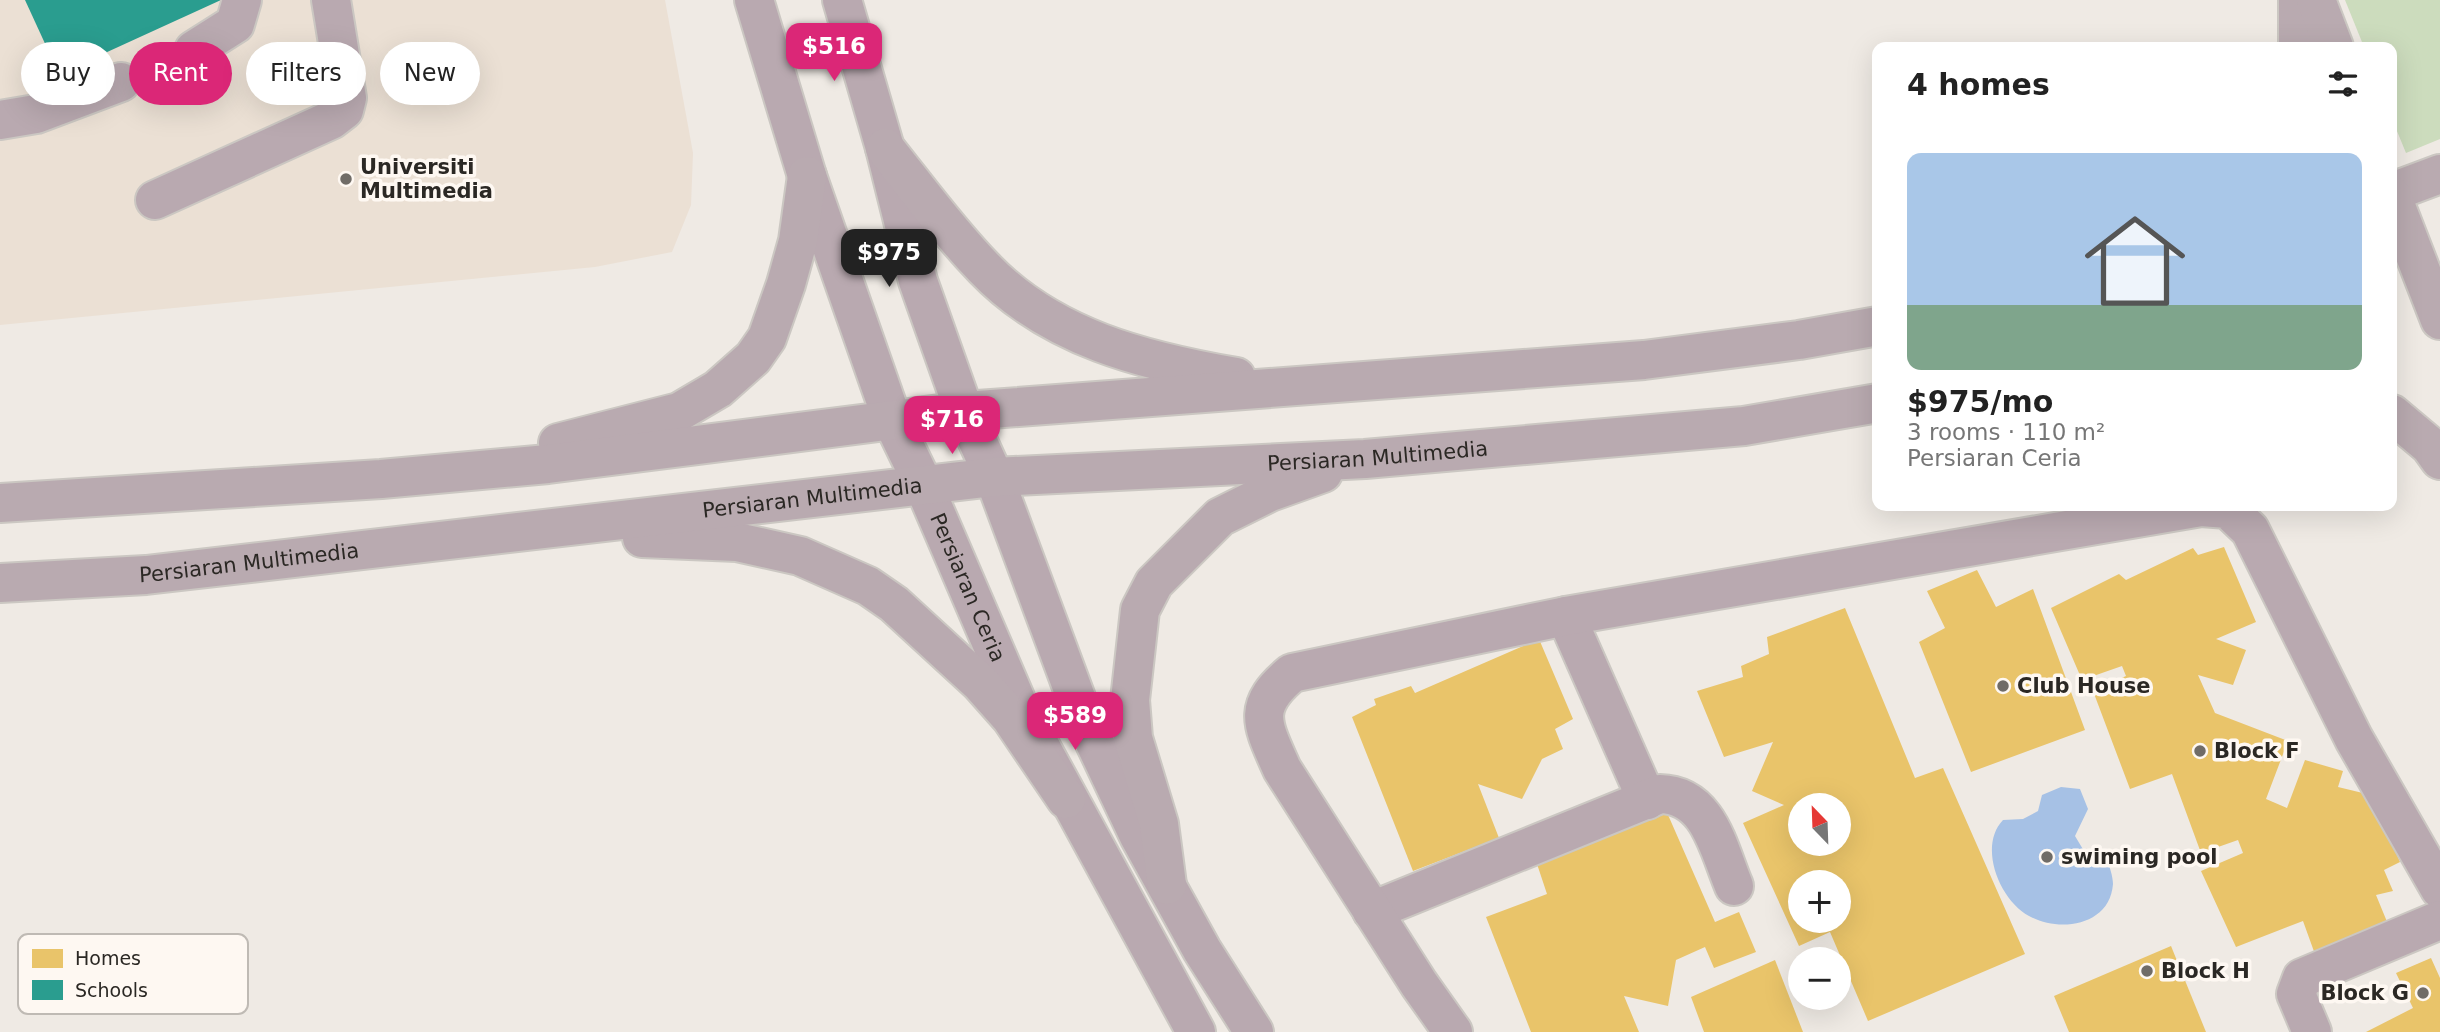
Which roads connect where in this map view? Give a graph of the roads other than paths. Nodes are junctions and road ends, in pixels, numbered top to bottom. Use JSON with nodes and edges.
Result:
{"nodes":[{"id":1,"x":242,"y":0,"type":"edge"},
{"id":2,"x":331,"y":0,"type":"edge"},
{"id":3,"x":754,"y":0,"type":"edge"},
{"id":4,"x":842,"y":0,"type":"edge"},
{"id":5,"x":2298,"y":0,"type":"edge"},
{"id":6,"x":2316,"y":0,"type":"edge"},
{"id":7,"x":207,"y":42,"type":"edge"},
{"id":8,"x":2298,"y":42,"type":"edge"},
{"id":9,"x":2332,"y":42,"type":"edge"},
{"id":10,"x":121,"y":82,"type":"dead end"},
{"id":11,"x":0,"y":120,"type":"edge"},
{"id":12,"x":885,"y":148,"type":"junction"},
{"id":13,"x":2440,"y":174,"type":"edge"},
{"id":14,"x":807,"y":176,"type":"junction"},
{"id":15,"x":2397,"y":192,"type":"edge"},
{"id":16,"x":155,"y":200,"type":"dead end"},
{"id":17,"x":2397,"y":207,"type":"edge"},
{"id":18,"x":2416,"y":255,"type":"edge"},
{"id":19,"x":1872,"y":308,"type":"edge"},
{"id":20,"x":2440,"y":320,"type":"edge"},
{"id":21,"x":1872,"y":327,"type":"edge"},
{"id":22,"x":1644,"y":359,"type":"junction"},
{"id":23,"x":1367,"y":381,"type":"junction"},
{"id":24,"x":1872,"y":403,"type":"edge"},
{"id":25,"x":964,"y":411,"type":"junction"},
{"id":26,"x":2397,"y":418,"type":"edge"},
{"id":27,"x":893,"y":422,"type":"junction"},
{"id":28,"x":1365,"y":459,"type":"junction"},
{"id":29,"x":2440,"y":460,"type":"edge"},
{"id":30,"x":994,"y":477,"type":"junction"},
{"id":31,"x":381,"y":478,"type":"junction"},
{"id":32,"x":924,"y":486,"type":"junction"},
{"id":33,"x":0,"y":503,"type":"edge"},
{"id":34,"x":2178,"y":511,"type":"edge"},
{"id":35,"x":2230,"y":511,"type":"edge"},
{"id":36,"x":466,"y":538,"type":"junction"},
{"id":37,"x":0,"y":583,"type":"edge"},
{"id":38,"x":1566,"y":616,"type":"junction"},
{"id":39,"x":1066,"y":799,"type":"junction"},
{"id":40,"x":1647,"y":800,"type":"junction"},
{"id":41,"x":1167,"y":885,"type":"junction"},
{"id":42,"x":1734,"y":886,"type":"dead end"},
{"id":43,"x":2440,"y":890,"type":"edge"},
{"id":44,"x":1372,"y":911,"type":"junction"},
{"id":45,"x":2440,"y":920,"type":"edge"},
{"id":46,"x":1196,"y":1032,"type":"edge"},
{"id":47,"x":1254,"y":1032,"type":"edge"},
{"id":48,"x":1453,"y":1032,"type":"edge"},
{"id":49,"x":2312,"y":1032,"type":"edge"}],
"edges":[{"from":1,"to":7,"type":"street"},
{"from":2,"to":16,"type":"street"},
{"from":3,"to":14,"type":"street","name":"Persiaran Ceria"},
{"from":4,"to":12,"type":"street"},
{"from":5,"to":8,"type":"main road"},
{"from":6,"to":9,"type":"main road"},
{"from":10,"to":11,"type":"street"},
{"from":12,"to":23,"type":"main road"},
{"from":12,"to":25,"type":"street"},
{"from":13,"to":15,"type":"main road"},
{"from":14,"to":27,"type":"street","name":"Persiaran Ceria"},
{"from":14,"to":31,"type":"main road"},
{"from":17,"to":18,"type":"main road"},
{"from":18,"to":20,"type":"main road"},
{"from":19,"to":22,"type":"main road"},
{"from":21,"to":22,"type":"main road"},
{"from":22,"to":23,"type":"main road"},
{"from":23,"to":25,"type":"main road"},
{"from":24,"to":28,"type":"main road","name":"Persiaran Multimedia"},
{"from":25,"to":27,"type":"main road"},
{"from":25,"to":30,"type":"street"},
{"from":26,"to":29,"type":"main road"},
{"from":27,"to":31,"type":"main road"},
{"from":27,"to":32,"type":"street","name":"Persiaran Ceria"},
{"from":28,"to":30,"type":"main road","name":"Persiaran Multimedia"},
{"from":28,"to":41,"type":"main road"},
{"from":30,"to":32,"type":"main road","name":"Persiaran Multimedia"},
{"from":30,"to":41,"type":"street"},
{"from":31,"to":33,"type":"main road"},
{"from":32,"to":36,"type":"main road","name":"Persiaran Multimedia"},
{"from":32,"to":39,"type":"street","name":"Persiaran Ceria"},
{"from":34,"to":38,"type":"street"},
{"from":35,"to":43,"type":"street"},
{"from":36,"to":37,"type":"main road","name":"Persiaran Multimedia"},
{"from":36,"to":39,"type":"main road"},
{"from":38,"to":40,"type":"street"},
{"from":38,"to":44,"type":"street"},
{"from":39,"to":46,"type":"street","name":"Persiaran Ceria"},
{"from":40,"to":42,"type":"street"},
{"from":40,"to":44,"type":"street"},
{"from":41,"to":47,"type":"street"},
{"from":44,"to":48,"type":"street"},
{"from":45,"to":49,"type":"street"}]}
